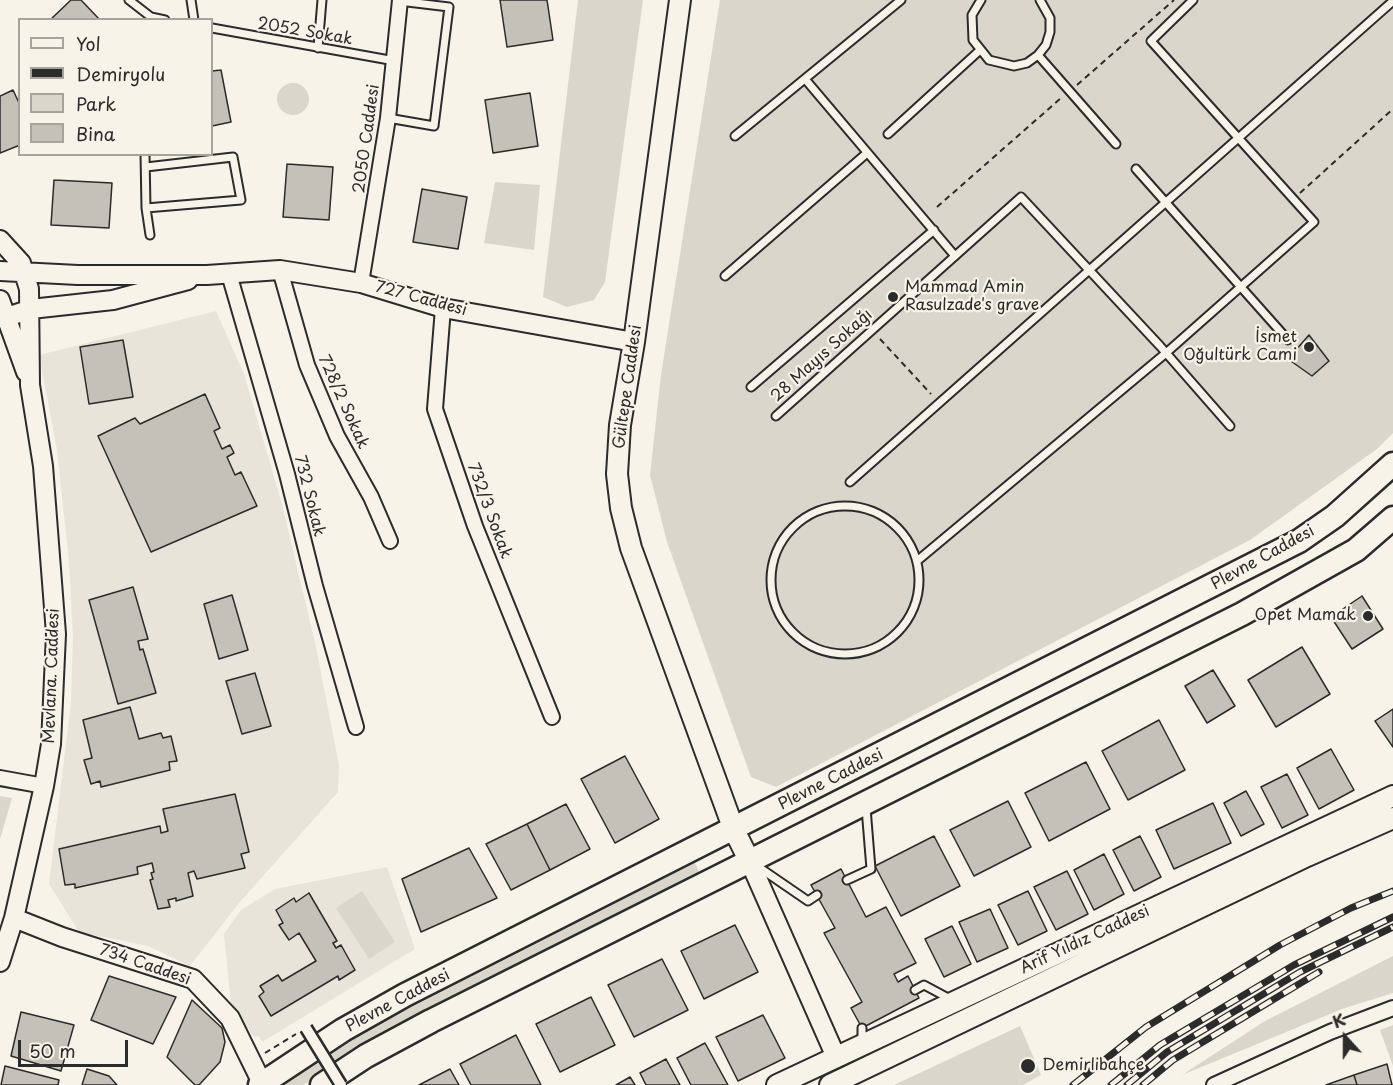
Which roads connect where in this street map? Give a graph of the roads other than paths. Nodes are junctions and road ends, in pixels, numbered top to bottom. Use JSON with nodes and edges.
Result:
{"nodes":[{"id":1,"x":129,"y":0,"type":"edge"},
{"id":2,"x":191,"y":0,"type":"edge"},
{"id":3,"x":322,"y":0,"type":"edge"},
{"id":4,"x":680,"y":0,"type":"edge"},
{"id":5,"x":901,"y":0,"type":"edge"},
{"id":6,"x":981,"y":0,"type":"edge"},
{"id":7,"x":1040,"y":0,"type":"edge"},
{"id":8,"x":1193,"y":0,"type":"edge"},
{"id":9,"x":399,"y":1,"type":"edge"},
{"id":10,"x":1393,"y":1,"type":"edge"},
{"id":11,"x":151,"y":18,"type":"edge"},
{"id":12,"x":194,"y":18,"type":"edge"},
{"id":13,"x":213,"y":28,"type":"edge"},
{"id":14,"x":318,"y":48,"type":"junction"},
{"id":15,"x":979,"y":51,"type":"junction"},
{"id":16,"x":1038,"y":56,"type":"junction"},
{"id":17,"x":395,"y":62,"type":"junction"},
{"id":18,"x":805,"y":79,"type":"junction"},
{"id":19,"x":388,"y":118,"type":"junction"},
{"id":20,"x":888,"y":134,"type":"dead end"},
{"id":21,"x":735,"y":135,"type":"dead end"},
{"id":22,"x":1239,"y":137,"type":"junction"},
{"id":23,"x":1116,"y":144,"type":"dead end"},
{"id":24,"x":867,"y":153,"type":"junction"},
{"id":25,"x":145,"y":156,"type":"edge"},
{"id":26,"x":146,"y":167,"type":"junction"},
{"id":27,"x":1136,"y":169,"type":"dead end"},
{"id":28,"x":1167,"y":202,"type":"junction"},
{"id":29,"x":146,"y":208,"type":"junction"},
{"id":30,"x":934,"y":230,"type":"junction"},
{"id":31,"x":150,"y":235,"type":"dead end"},
{"id":32,"x":0,"y":240,"type":"edge"},
{"id":33,"x":955,"y":256,"type":"junction"},
{"id":34,"x":25,"y":270,"type":"junction"},
{"id":35,"x":280,"y":270,"type":"junction"},
{"id":36,"x":0,"y":271,"type":"edge"},
{"id":37,"x":1089,"y":271,"type":"junction"},
{"id":38,"x":229,"y":274,"type":"junction"},
{"id":39,"x":207,"y":275,"type":"junction"},
{"id":40,"x":724,"y":276,"type":"dead end"},
{"id":41,"x":361,"y":283,"type":"junction"},
{"id":42,"x":1241,"y":286,"type":"junction"},
{"id":43,"x":0,"y":300,"type":"edge"},
{"id":44,"x":443,"y":308,"type":"junction"},
{"id":45,"x":31,"y":309,"type":"junction"},
{"id":46,"x":7,"y":317,"type":"junction"},
{"id":47,"x":1288,"y":340,"type":"dead end"},
{"id":48,"x":634,"y":342,"type":"junction"},
{"id":49,"x":1166,"y":353,"type":"junction"},
{"id":50,"x":30,"y":385,"type":"junction"},
{"id":51,"x":751,"y":387,"type":"dead end"},
{"id":52,"x":776,"y":416,"type":"dead end"},
{"id":53,"x":1230,"y":426,"type":"dead end"},
{"id":54,"x":1393,"y":464,"type":"edge"},
{"id":55,"x":850,"y":482,"type":"dead end"},
{"id":56,"x":1393,"y":518,"type":"edge"},
{"id":57,"x":390,"y":541,"type":"dead end"},
{"id":58,"x":917,"y":561,"type":"junction"},
{"id":59,"x":552,"y":717,"type":"dead end"},
{"id":60,"x":356,"y":728,"type":"dead end"},
{"id":61,"x":0,"y":778,"type":"edge"},
{"id":62,"x":44,"y":786,"type":"junction"},
{"id":63,"x":1393,"y":796,"type":"edge"},
{"id":64,"x":866,"y":804,"type":"junction"},
{"id":65,"x":1393,"y":818,"type":"edge"},
{"id":66,"x":734,"y":830,"type":"junction"},
{"id":67,"x":750,"y":862,"type":"junction"},
{"id":68,"x":847,"y":880,"type":"dead end"},
{"id":69,"x":817,"y":895,"type":"dead end"},
{"id":70,"x":14,"y":918,"type":"junction"},
{"id":71,"x":0,"y":962,"type":"edge"},
{"id":72,"x":915,"y":990,"type":"dead end"},
{"id":73,"x":954,"y":1001,"type":"junction"},
{"id":74,"x":1393,"y":1008,"type":"edge"},
{"id":75,"x":306,"y":1028,"type":"dead end"},
{"id":76,"x":836,"y":1057,"type":"junction"},
{"id":77,"x":840,"y":1083,"type":"edge"},
{"id":78,"x":1223,"y":1083,"type":"edge"},
{"id":79,"x":261,"y":1084,"type":"edge"},
{"id":80,"x":322,"y":1085,"type":"edge"},
{"id":81,"x":341,"y":1085,"type":"edge"},
{"id":82,"x":777,"y":1085,"type":"edge"}],
"edges":[{"from":1,"to":11,"type":"lane"},
{"from":2,"to":12,"type":"lane"},
{"from":3,"to":14,"type":"lane"},
{"from":4,"to":48,"type":"main road","name":"Gültepe Caddesi"},
{"from":5,"to":18,"type":"lane"},
{"from":6,"to":15,"type":"lane"},
{"from":7,"to":16,"type":"lane"},
{"from":8,"to":22,"type":"lane"},
{"from":9,"to":17,"type":"street","name":"2050 Caddesi"},
{"from":9,"to":19,"type":"lane"},
{"from":10,"to":22,"type":"lane"},
{"from":13,"to":14,"type":"lane","name":"2052 Sokak"},
{"from":14,"to":17,"type":"lane","name":"2052 Sokak"},
{"from":15,"to":16,"type":"lane"},
{"from":15,"to":20,"type":"lane"},
{"from":16,"to":23,"type":"lane"},
{"from":17,"to":19,"type":"street","name":"2050 Caddesi"},
{"from":18,"to":21,"type":"lane"},
{"from":18,"to":24,"type":"lane"},
{"from":19,"to":41,"type":"street","name":"2050 Caddesi"},
{"from":22,"to":28,"type":"lane"},
{"from":22,"to":42,"type":"lane"},
{"from":24,"to":30,"type":"lane"},
{"from":24,"to":40,"type":"lane"},
{"from":25,"to":26,"type":"lane"},
{"from":26,"to":29,"type":"lane"},
{"from":26,"to":29,"type":"lane"},
{"from":27,"to":28,"type":"lane"},
{"from":28,"to":37,"type":"lane"},
{"from":28,"to":42,"type":"lane"},
{"from":29,"to":31,"type":"lane"},
{"from":30,"to":33,"type":"lane"},
{"from":30,"to":51,"type":"lane"},
{"from":32,"to":34,"type":"street"},
{"from":33,"to":37,"type":"lane","name":"28 Mayıs Sokağı"},
{"from":33,"to":52,"type":"lane","name":"28 Mayıs Sokağı"},
{"from":34,"to":36,"type":"street","name":"727 Caddesi"},
{"from":34,"to":39,"type":"street","name":"727 Caddesi"},
{"from":34,"to":45,"type":"street","name":"Mevlana. Caddesi"},
{"from":35,"to":38,"type":"street","name":"727 Caddesi"},
{"from":35,"to":41,"type":"street","name":"727 Caddesi"},
{"from":35,"to":57,"type":"street","name":"728/2 Sokak"},
{"from":37,"to":49,"type":"lane"},
{"from":37,"to":55,"type":"lane"},
{"from":38,"to":39,"type":"street","name":"727 Caddesi"},
{"from":38,"to":60,"type":"street","name":"732 Sokak"},
{"from":39,"to":45,"type":"street","name":"727 Caddesi"},
{"from":41,"to":44,"type":"street","name":"727 Caddesi"},
{"from":42,"to":47,"type":"lane"},
{"from":42,"to":49,"type":"lane"},
{"from":43,"to":46,"type":"street","name":"Mevlana. Caddesi"},
{"from":44,"to":48,"type":"street","name":"727 Caddesi"},
{"from":44,"to":59,"type":"street","name":"732/3 Sokak"},
{"from":45,"to":46,"type":"street","name":"727 Caddesi"},
{"from":45,"to":50,"type":"street","name":"Mevlana. Caddesi"},
{"from":46,"to":50,"type":"street","name":"Mevlana. Caddesi"},
{"from":48,"to":66,"type":"main road","name":"Gültepe Caddesi"},
{"from":49,"to":53,"type":"lane"},
{"from":49,"to":58,"type":"lane"},
{"from":50,"to":62,"type":"street","name":"Mevlana. Caddesi"},
{"from":54,"to":66,"type":"main road","name":"Plevne Caddesi"},
{"from":56,"to":64,"type":"main road","name":"Plevne Caddesi"},
{"from":58,"to":58,"type":"lane"},
{"from":61,"to":62,"type":"street"},
{"from":62,"to":70,"type":"street","name":"Mevlana. Caddesi"},
{"from":63,"to":73,"type":"main road","name":"Arif Yıldız Caddesi"},
{"from":64,"to":67,"type":"main road","name":"Plevne Caddesi"},
{"from":64,"to":68,"type":"lane"},
{"from":65,"to":77,"type":"main road","name":"Arif Yıldız Caddesi"},
{"from":66,"to":67,"type":"main road","name":"Gültepe Caddesi"},
{"from":66,"to":79,"type":"main road","name":"Plevne Caddesi"},
{"from":67,"to":69,"type":"lane"},
{"from":67,"to":76,"type":"street"},
{"from":67,"to":80,"type":"main road","name":"Plevne Caddesi"},
{"from":70,"to":71,"type":"street","name":"Mevlana. Caddesi"},
{"from":70,"to":79,"type":"street","name":"734 Caddesi"},
{"from":72,"to":73,"type":"lane"},
{"from":73,"to":76,"type":"main road","name":"Arif Yıldız Caddesi"},
{"from":74,"to":78,"type":"street"},
{"from":75,"to":81,"type":"street","bridge":true},
{"from":76,"to":82,"type":"main road","name":"Arif Yıldız Caddesi"}]}
